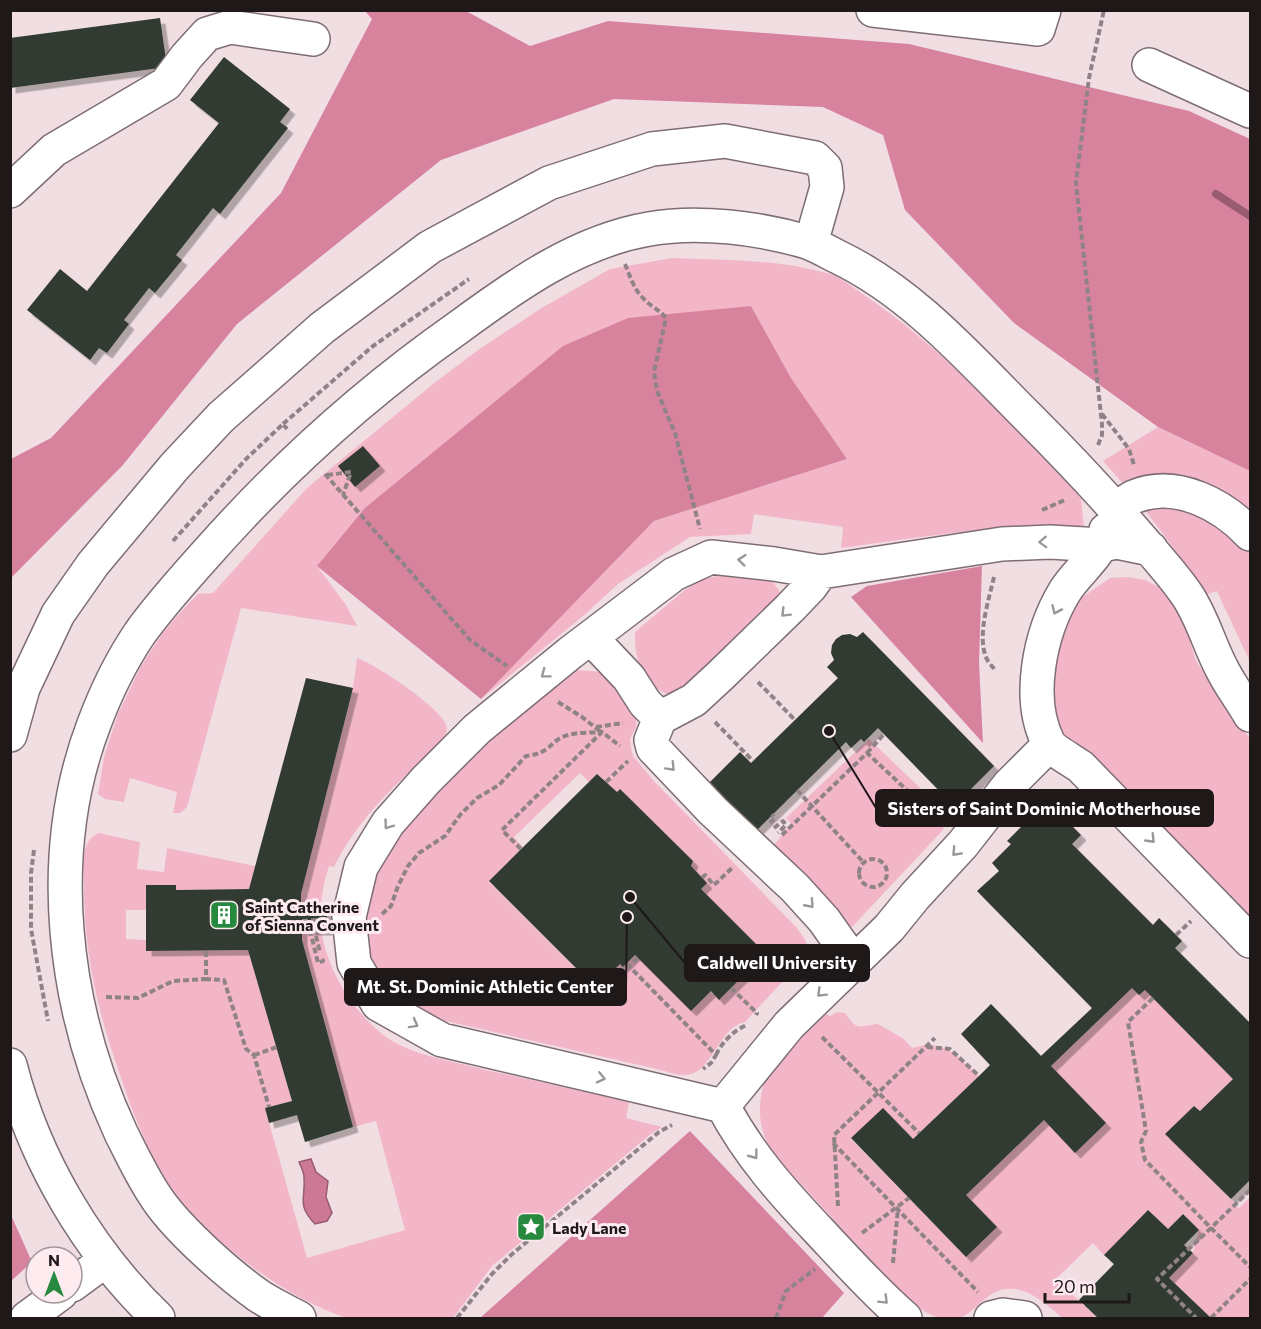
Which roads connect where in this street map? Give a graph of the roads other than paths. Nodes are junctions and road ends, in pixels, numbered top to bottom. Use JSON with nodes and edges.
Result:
{"nodes":[{"id":1,"x":873,"y":10,"type":"edge"},
{"id":2,"x":1044,"y":10,"type":"edge"},
{"id":3,"x":314,"y":39,"type":"dead end"},
{"id":4,"x":1149,"y":65,"type":"dead end"},
{"id":5,"x":1251,"y":111,"type":"edge"},
{"id":6,"x":10,"y":191,"type":"edge"},
{"id":7,"x":811,"y":243,"type":"junction"},
{"id":8,"x":1107,"y":499,"type":"junction"},
{"id":9,"x":1251,"y":534,"type":"edge"},
{"id":10,"x":1101,"y":545,"type":"junction"},
{"id":11,"x":1151,"y":549,"type":"junction"},
{"id":12,"x":821,"y":572,"type":"junction"},
{"id":13,"x":592,"y":639,"type":"junction"},
{"id":14,"x":1251,"y":716,"type":"edge"},
{"id":15,"x":660,"y":718,"type":"junction"},
{"id":16,"x":10,"y":735,"type":"edge"},
{"id":17,"x":1049,"y":745,"type":"junction"},
{"id":18,"x":1251,"y":941,"type":"edge"},
{"id":19,"x":853,"y":961,"type":"junction"},
{"id":20,"x":10,"y":1065,"type":"edge"},
{"id":21,"x":723,"y":1106,"type":"junction"},
{"id":22,"x":99,"y":1251,"type":"junction"},
{"id":23,"x":84,"y":1270,"type":"edge"},
{"id":24,"x":987,"y":1307,"type":"edge"},
{"id":25,"x":158,"y":1318,"type":"edge"},
{"id":26,"x":299,"y":1318,"type":"edge"},
{"id":27,"x":904,"y":1318,"type":"edge"},
{"id":28,"x":1025,"y":1318,"type":"edge"}],
"edges":[{"from":1,"to":2,"type":"lane"},
{"from":3,"to":6,"type":"lane"},
{"from":4,"to":5,"type":"lane"},
{"from":7,"to":8,"type":"lane"},
{"from":7,"to":16,"type":"lane"},
{"from":7,"to":26,"type":"lane"},
{"from":8,"to":9,"type":"lane"},
{"from":8,"to":10,"type":"lane"},
{"from":8,"to":11,"type":"lane"},
{"from":10,"to":11,"type":"lane"},
{"from":10,"to":12,"type":"lane","one_way":true},
{"from":10,"to":17,"type":"lane","one_way":true},
{"from":11,"to":14,"type":"lane"},
{"from":12,"to":13,"type":"lane","one_way":true},
{"from":12,"to":15,"type":"lane","one_way":true},
{"from":13,"to":15,"type":"lane"},
{"from":13,"to":21,"type":"lane","one_way":true},
{"from":15,"to":19,"type":"lane","one_way":true},
{"from":17,"to":18,"type":"lane","one_way":true},
{"from":17,"to":19,"type":"lane","one_way":true},
{"from":19,"to":21,"type":"lane","one_way":true},
{"from":20,"to":22,"type":"lane"},
{"from":21,"to":27,"type":"lane","one_way":true},
{"from":22,"to":23,"type":"lane"},
{"from":22,"to":25,"type":"lane"},
{"from":24,"to":28,"type":"lane"}]}
